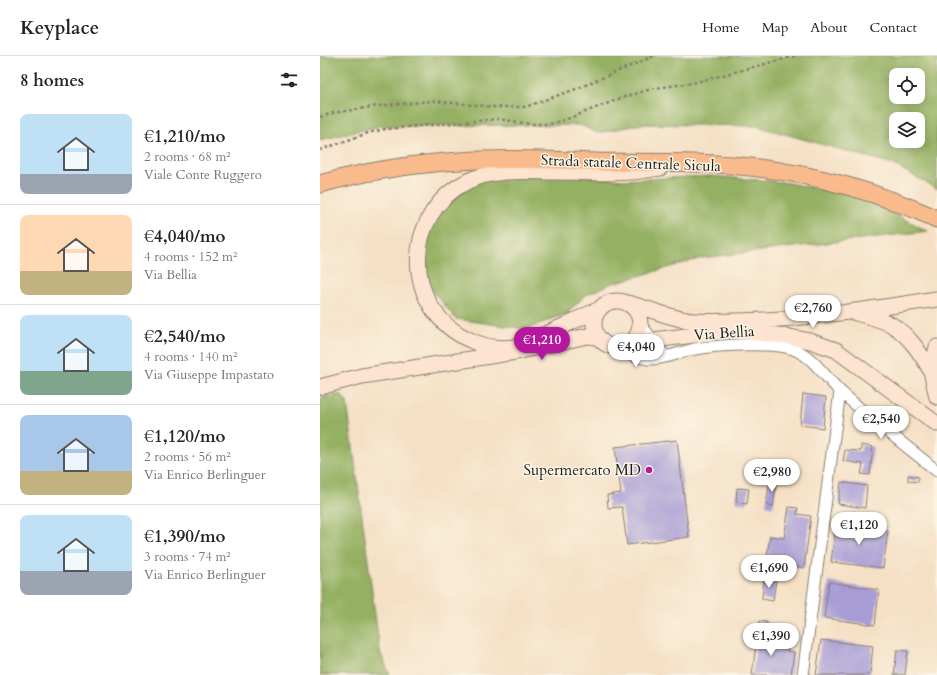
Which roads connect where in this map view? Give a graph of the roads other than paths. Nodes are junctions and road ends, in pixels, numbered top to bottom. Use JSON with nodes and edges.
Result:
{"nodes":[{"id":1,"x":690,"y":164,"type":"junction"},
{"id":2,"x":320,"y":184,"type":"edge"},
{"id":3,"x":937,"y":219,"type":"edge"},
{"id":4,"x":937,"y":299,"type":"edge"},
{"id":5,"x":623,"y":302,"type":"junction"},
{"id":6,"x":600,"y":308,"type":"junction"},
{"id":7,"x":850,"y":312,"type":"junction"},
{"id":8,"x":774,"y":320,"type":"junction"},
{"id":9,"x":640,"y":324,"type":"junction"},
{"id":10,"x":727,"y":331,"type":"junction"},
{"id":11,"x":598,"y":337,"type":"junction"},
{"id":12,"x":651,"y":340,"type":"junction"},
{"id":13,"x":629,"y":343,"type":"junction"},
{"id":14,"x":611,"y":346,"type":"junction"},
{"id":15,"x":514,"y":347,"type":"junction"},
{"id":16,"x":937,"y":347,"type":"edge"},
{"id":17,"x":665,"y":356,"type":"junction"},
{"id":18,"x":486,"y":357,"type":"junction"},
{"id":19,"x":931,"y":371,"type":"junction"},
{"id":20,"x":320,"y":387,"type":"edge"},
{"id":21,"x":840,"y":391,"type":"junction"},
{"id":22,"x":937,"y":397,"type":"edge"},
{"id":23,"x":937,"y":424,"type":"edge"},
{"id":24,"x":937,"y":471,"type":"edge"},
{"id":25,"x":803,"y":675,"type":"edge"}],
"edges":[{"from":1,"to":2,"type":"main road","name":"Strada statale Centrale Sicula"},
{"from":1,"to":3,"type":"main road","name":"Strada statale Centrale Sicula"},
{"from":1,"to":15,"type":"main road"},
{"from":4,"to":7,"type":"main road"},
{"from":5,"to":6,"type":"main road"},
{"from":5,"to":8,"type":"main road"},
{"from":5,"to":9,"type":"main road"},
{"from":6,"to":11,"type":"main road"},
{"from":6,"to":15,"type":"main road"},
{"from":7,"to":8,"type":"main road"},
{"from":7,"to":19,"type":"main road"},
{"from":8,"to":10,"type":"main road"},
{"from":9,"to":12,"type":"street"},
{"from":9,"to":13,"type":"main road"},
{"from":10,"to":12,"type":"main road"},
{"from":10,"to":23,"type":"main road"},
{"from":11,"to":14,"type":"main road"},
{"from":11,"to":18,"type":"main road"},
{"from":12,"to":13,"type":"main road"},
{"from":12,"to":17,"type":"street"},
{"from":13,"to":14,"type":"main road"},
{"from":14,"to":17,"type":"street","name":"Via Bellia"},
{"from":15,"to":18,"type":"main road"},
{"from":16,"to":19,"type":"main road"},
{"from":17,"to":21,"type":"street","name":"Via Bellia"},
{"from":18,"to":20,"type":"main road"},
{"from":19,"to":22,"type":"main road"},
{"from":21,"to":24,"type":"street","name":"Via Bellia"},
{"from":21,"to":25,"type":"street"}]}
